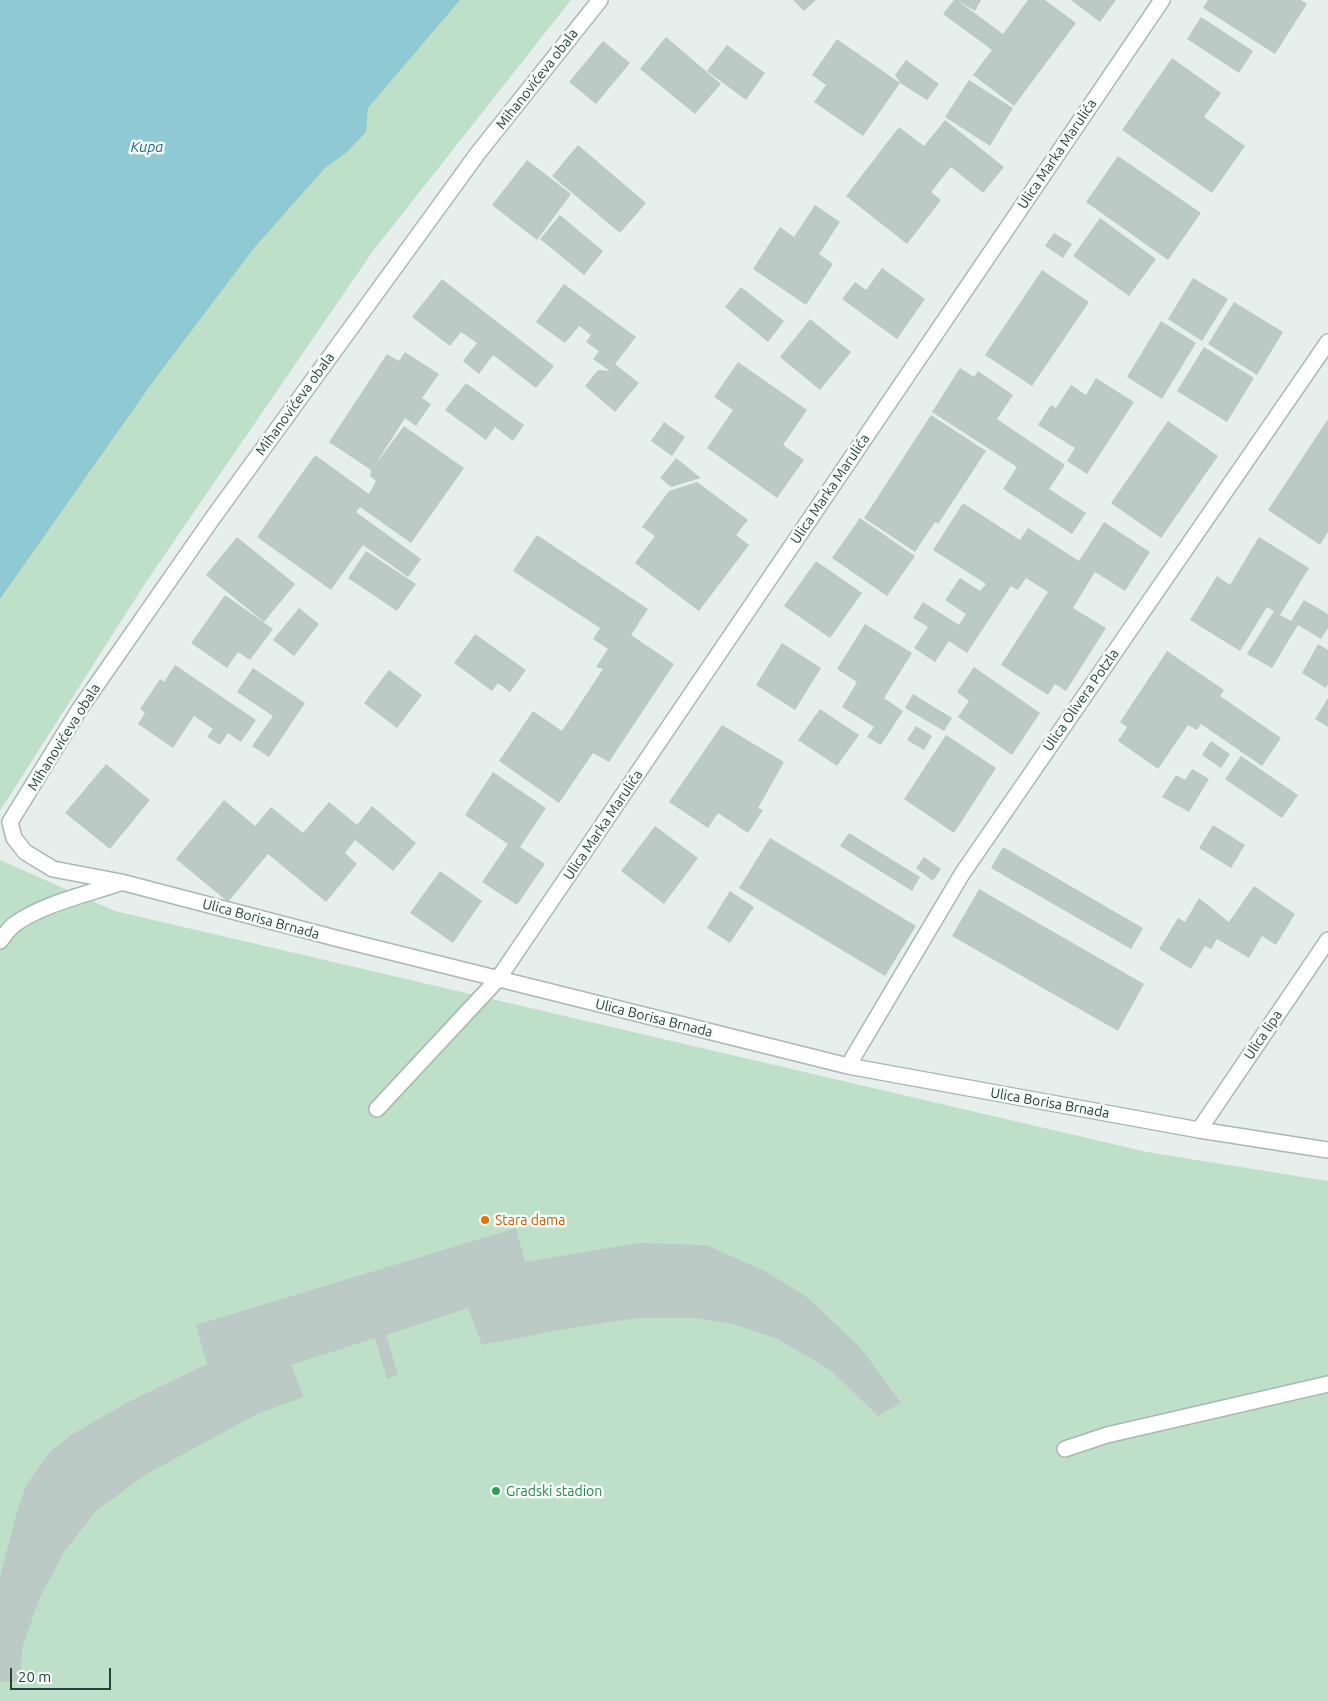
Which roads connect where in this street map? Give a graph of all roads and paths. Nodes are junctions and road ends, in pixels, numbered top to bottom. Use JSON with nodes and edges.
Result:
{"nodes":[{"id":1,"x":600,"y":0,"type":"edge"},
{"id":2,"x":1162,"y":0,"type":"edge"},
{"id":3,"x":1328,"y":342,"type":"edge"},
{"id":4,"x":10,"y":822,"type":"joint"},
{"id":5,"x":121,"y":882,"type":"junction"},
{"id":6,"x":1328,"y":940,"type":"edge"},
{"id":7,"x":0,"y":941,"type":"edge"},
{"id":8,"x":498,"y":979,"type":"junction"},
{"id":9,"x":848,"y":1066,"type":"junction"},
{"id":10,"x":377,"y":1109,"type":"dead end"},
{"id":11,"x":1199,"y":1130,"type":"junction"},
{"id":12,"x":1328,"y":1150,"type":"edge"},
{"id":13,"x":1328,"y":1384,"type":"edge"},
{"id":14,"x":1065,"y":1449,"type":"dead end"}],
"edges":[{"from":1,"to":4,"type":"street","name":"Mihanovićeva obala"},
{"from":2,"to":8,"type":"street","name":"Ulica Marka Marulića"},
{"from":3,"to":9,"type":"street","name":"Ulica Olivera Potzla"},
{"from":4,"to":5,"type":"street","name":"Ulica Borisa Brnada"},
{"from":5,"to":7,"type":"street"},
{"from":5,"to":8,"type":"street","name":"Ulica Borisa Brnada"},
{"from":6,"to":11,"type":"street","name":"Ulica lipa"},
{"from":8,"to":9,"type":"street","name":"Ulica Borisa Brnada"},
{"from":8,"to":10,"type":"street","name":"Ulica Marka Marulića"},
{"from":9,"to":11,"type":"street","name":"Ulica Borisa Brnada"},
{"from":11,"to":12,"type":"street","name":"Ulica Borisa Brnada"},
{"from":13,"to":14,"type":"street"}]}
